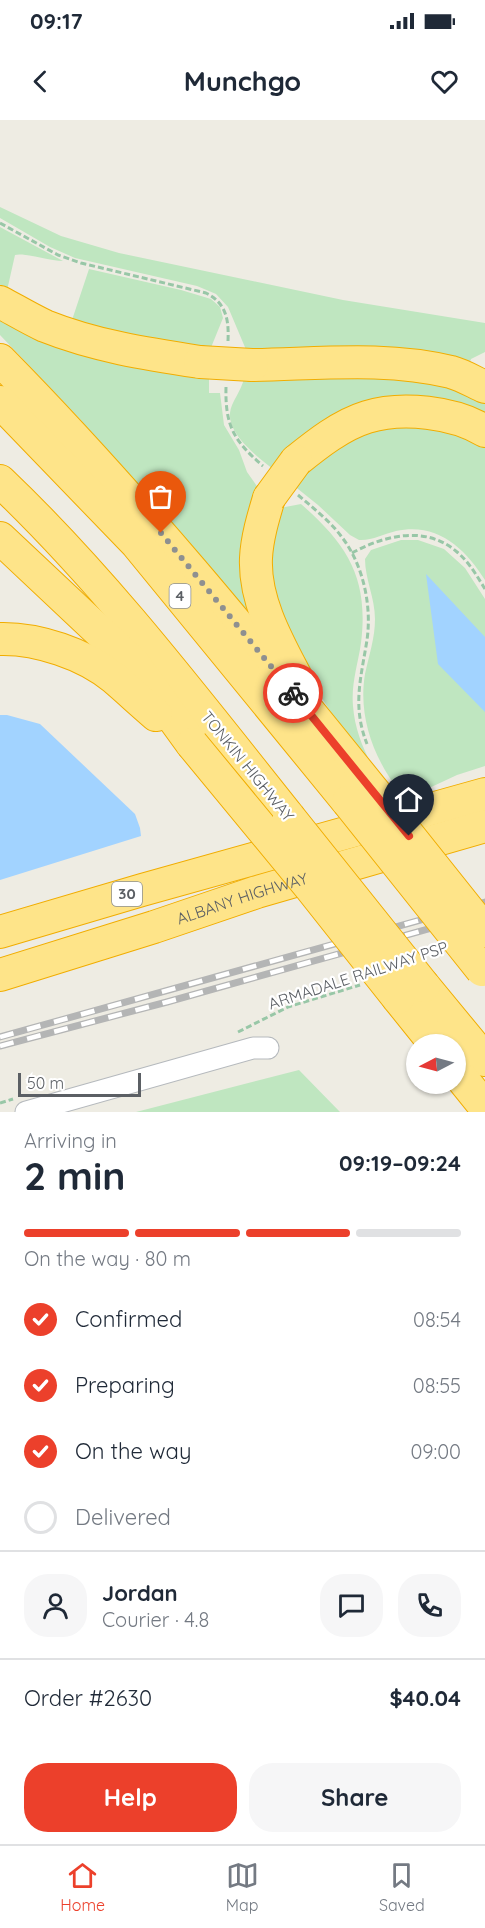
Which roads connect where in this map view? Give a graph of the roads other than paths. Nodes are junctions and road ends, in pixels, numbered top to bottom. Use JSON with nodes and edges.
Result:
{"nodes":[{"id":1,"x":0,"y":302,"type":"edge"},
{"id":2,"x":0,"y":360,"type":"edge"},
{"id":3,"x":485,"y":387,"type":"edge"},
{"id":4,"x":0,"y":402,"type":"edge"},
{"id":5,"x":485,"y":431,"type":"edge"},
{"id":6,"x":0,"y":481,"type":"edge"},
{"id":7,"x":0,"y":538,"type":"edge"},
{"id":8,"x":0,"y":639,"type":"edge"},
{"id":9,"x":328,"y":735,"type":"junction"},
{"id":10,"x":192,"y":744,"type":"junction"},
{"id":11,"x":485,"y":794,"type":"edge"},
{"id":12,"x":361,"y":798,"type":"junction"},
{"id":13,"x":485,"y":826,"type":"edge"},
{"id":14,"x":485,"y":931,"type":"edge"},
{"id":15,"x":0,"y":932,"type":"edge"},
{"id":16,"x":483,"y":972,"type":"edge"},
{"id":17,"x":0,"y":975,"type":"edge"},
{"id":18,"x":411,"y":992,"type":"junction"},
{"id":19,"x":430,"y":1034,"type":"edge"},
{"id":20,"x":268,"y":1048,"type":"dead end"},
{"id":21,"x":485,"y":1060,"type":"edge"},
{"id":22,"x":466,"y":1083,"type":"edge"},
{"id":23,"x":24,"y":1104,"type":"edge"},
{"id":24,"x":485,"y":1107,"type":"edge"}],
"edges":[{"from":1,"to":3,"type":"highway","bridge":true},
{"from":2,"to":9,"type":"highway"},
{"from":4,"to":12,"type":"highway","number":"4"},
{"from":5,"to":9,"type":"highway"},
{"from":6,"to":18,"type":"highway","name":"TONKIN HIGHWAY","bridge":true},
{"from":7,"to":10,"type":"highway"},
{"from":8,"to":10,"type":"highway"},
{"from":9,"to":12,"type":"highway"},
{"from":10,"to":18,"type":"highway","bridge":true},
{"from":11,"to":15,"type":"highway","name":"ALBANY HIGHWAY","number":"30"},
{"from":12,"to":14,"type":"highway","bridge":true},
{"from":12,"to":16,"type":"highway","number":"4","bridge":true},
{"from":13,"to":17,"type":"highway","name":"ALBANY HIGHWAY","number":"30"},
{"from":18,"to":19,"type":"highway"},
{"from":18,"to":21,"type":"highway","name":"TONKIN HIGHWAY"},
{"from":20,"to":23,"type":"street"},
{"from":22,"to":24,"type":"highway"}]}
